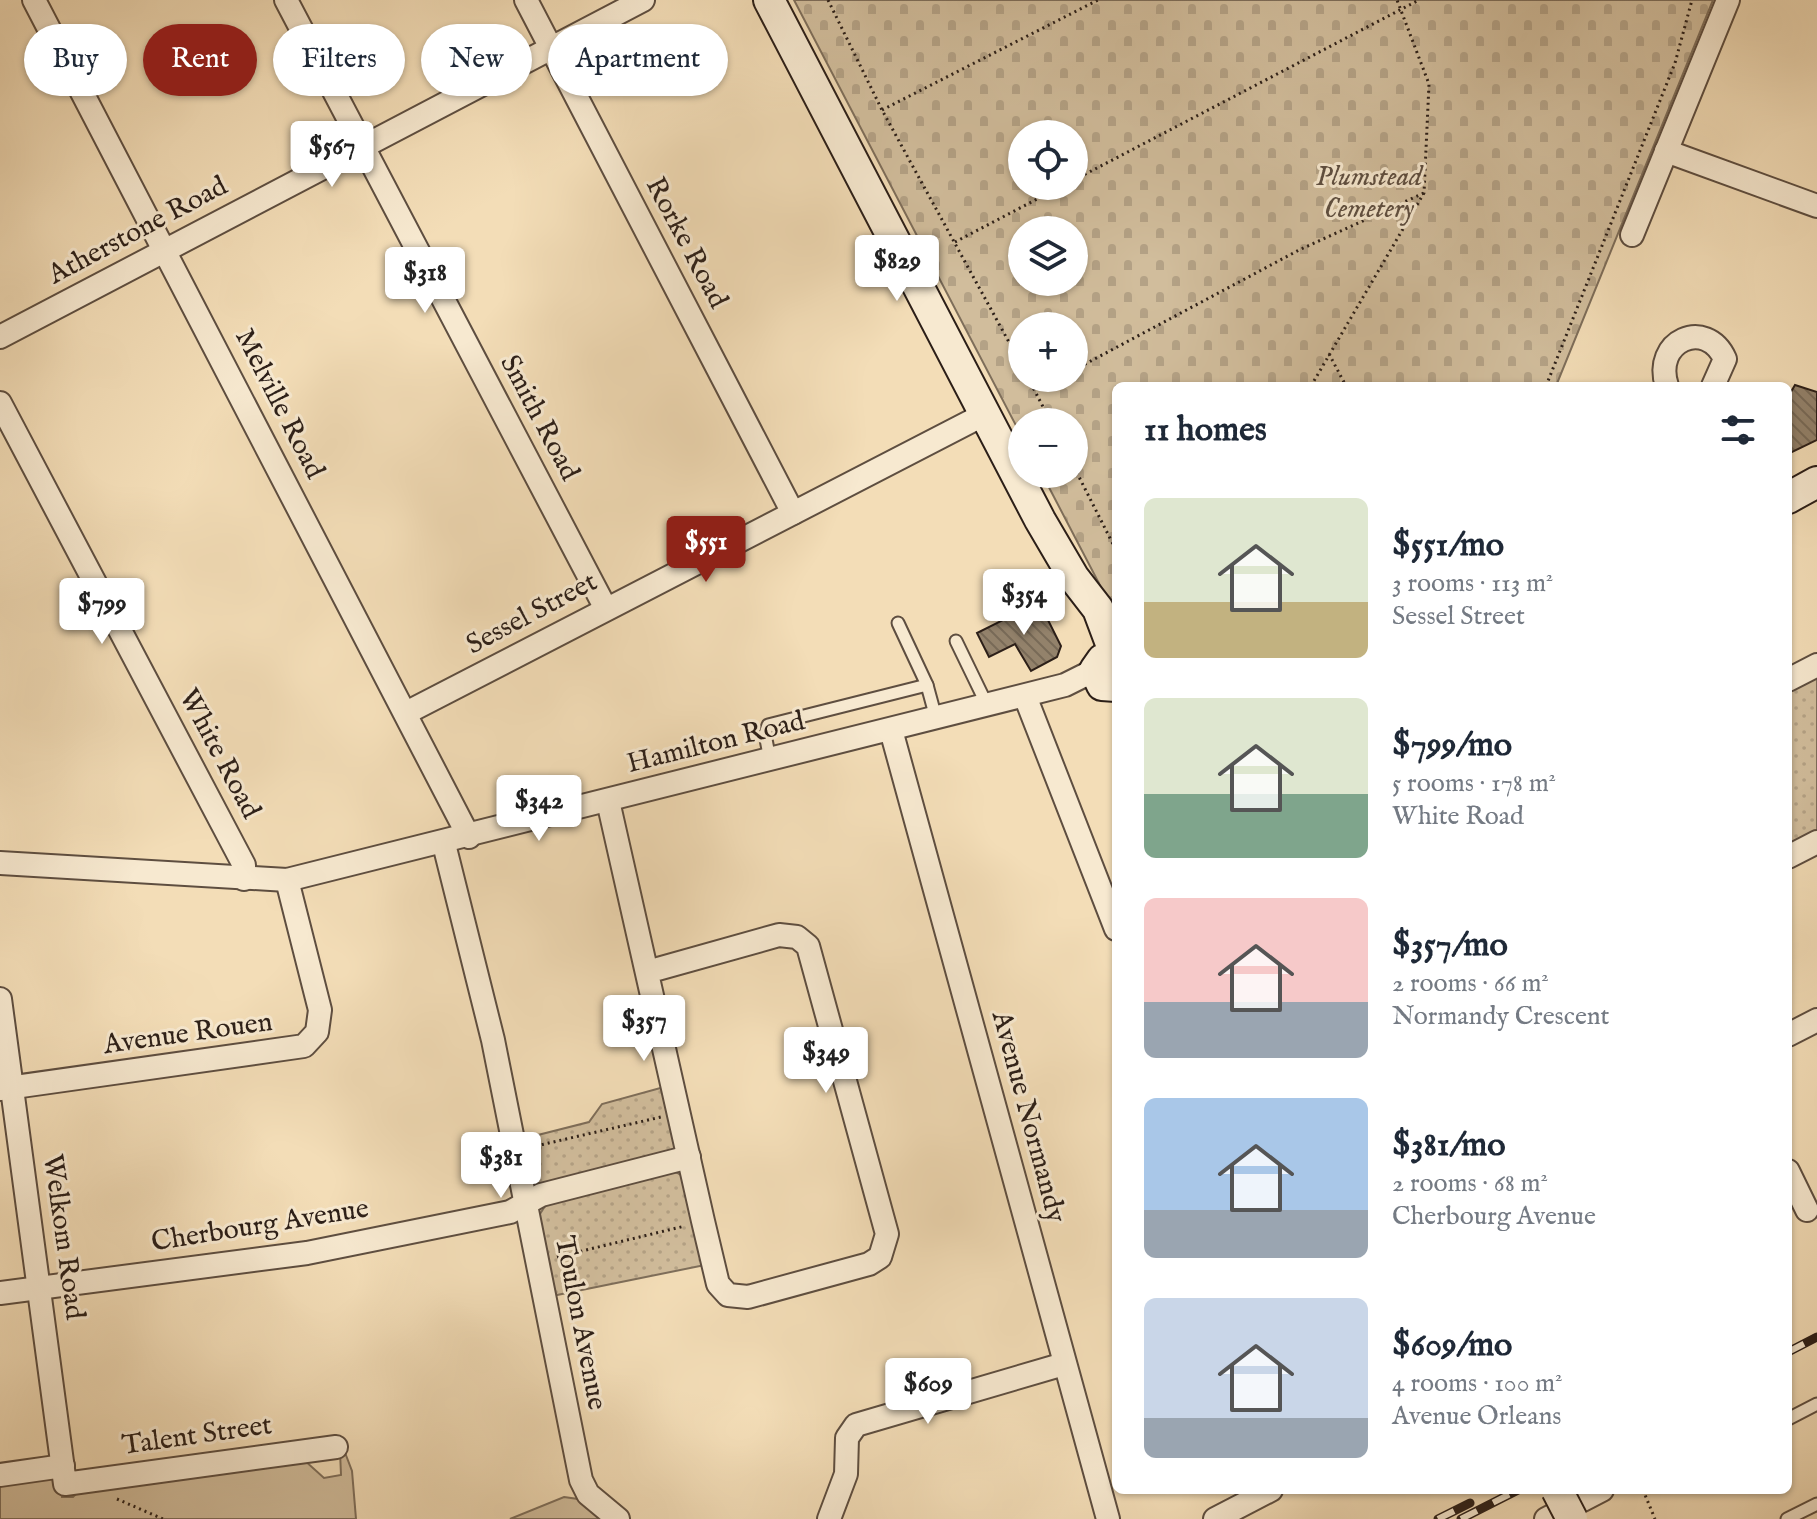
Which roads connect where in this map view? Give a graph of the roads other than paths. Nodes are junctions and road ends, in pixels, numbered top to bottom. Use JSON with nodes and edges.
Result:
{"nodes":[{"id":1,"x":34,"y":0,"type":"edge"},
{"id":2,"x":286,"y":0,"type":"edge"},
{"id":3,"x":526,"y":0,"type":"edge"},
{"id":4,"x":643,"y":0,"type":"edge"},
{"id":5,"x":769,"y":0,"type":"edge"},
{"id":6,"x":1728,"y":0,"type":"edge"},
{"id":7,"x":597,"y":24,"type":"edge"},
{"id":8,"x":548,"y":42,"type":"edge"},
{"id":9,"x":548,"y":50,"type":"edge"},
{"id":10,"x":576,"y":96,"type":"edge"},
{"id":11,"x":362,"y":147,"type":"junction"},
{"id":12,"x":1666,"y":151,"type":"junction"},
{"id":13,"x":1817,"y":206,"type":"edge"},
{"id":14,"x":1632,"y":235,"type":"dead end"},
{"id":15,"x":165,"y":251,"type":"junction"},
{"id":16,"x":0,"y":337,"type":"edge"},
{"id":17,"x":1666,"y":382,"type":"edge"},
{"id":18,"x":1715,"y":382,"type":"edge"},
{"id":19,"x":0,"y":403,"type":"edge"},
{"id":20,"x":985,"y":414,"type":"junction"},
{"id":21,"x":1817,"y":482,"type":"edge"},
{"id":22,"x":1792,"y":496,"type":"edge"},
{"id":23,"x":793,"y":513,"type":"junction"},
{"id":24,"x":606,"y":609,"type":"junction"},
{"id":25,"x":898,"y":623,"type":"dead end"},
{"id":26,"x":956,"y":641,"type":"dead end"},
{"id":27,"x":1817,"y":665,"type":"edge"},
{"id":28,"x":1109,"y":675,"type":"edge"},
{"id":29,"x":1792,"y":678,"type":"edge"},
{"id":30,"x":927,"y":685,"type":"junction"},
{"id":31,"x":1025,"y":696,"type":"junction"},
{"id":32,"x":987,"y":705,"type":"junction"},
{"id":33,"x":406,"y":713,"type":"junction"},
{"id":34,"x":936,"y":718,"type":"junction"},
{"id":35,"x":891,"y":730,"type":"junction"},
{"id":36,"x":771,"y":760,"type":"junction"},
{"id":37,"x":608,"y":801,"type":"junction"},
{"id":38,"x":469,"y":837,"type":"junction"},
{"id":39,"x":1817,"y":842,"type":"edge"},
{"id":40,"x":444,"y":844,"type":"junction"},
{"id":41,"x":1792,"y":855,"type":"edge"},
{"id":42,"x":0,"y":863,"type":"edge"},
{"id":43,"x":244,"y":879,"type":"junction"},
{"id":44,"x":287,"y":880,"type":"junction"},
{"id":45,"x":1112,"y":919,"type":"edge"},
{"id":46,"x":647,"y":972,"type":"junction"},
{"id":47,"x":0,"y":999,"type":"edge"},
{"id":48,"x":1817,"y":1020,"type":"edge"},
{"id":49,"x":1792,"y":1033,"type":"edge"},
{"id":50,"x":6,"y":1088,"type":"edge"},
{"id":51,"x":689,"y":1157,"type":"junction"},
{"id":52,"x":1792,"y":1181,"type":"edge"},
{"id":53,"x":525,"y":1204,"type":"junction"},
{"id":54,"x":1804,"y":1211,"type":"edge"},
{"id":55,"x":40,"y":1288,"type":"junction"},
{"id":56,"x":0,"y":1293,"type":"edge"},
{"id":57,"x":1064,"y":1364,"type":"junction"},
{"id":58,"x":1817,"y":1404,"type":"edge"},
{"id":59,"x":1792,"y":1417,"type":"edge"},
{"id":60,"x":336,"y":1447,"type":"dead end"},
{"id":61,"x":0,"y":1475,"type":"edge"},
{"id":62,"x":64,"y":1475,"type":"junction"},
{"id":63,"x":1263,"y":1494,"type":"edge"},
{"id":64,"x":1559,"y":1494,"type":"edge"},
{"id":65,"x":1594,"y":1494,"type":"edge"},
{"id":66,"x":1817,"y":1504,"type":"edge"},
{"id":67,"x":618,"y":1519,"type":"edge"},
{"id":68,"x":829,"y":1519,"type":"edge"},
{"id":69,"x":1108,"y":1519,"type":"edge"},
{"id":70,"x":1215,"y":1519,"type":"edge"},
{"id":71,"x":1546,"y":1519,"type":"edge"},
{"id":72,"x":1572,"y":1519,"type":"edge"},
{"id":73,"x":1787,"y":1519,"type":"edge"}],
"edges":[{"from":1,"to":15,"type":"street","name":"Melville Road"},
{"from":2,"to":11,"type":"street","name":"Smith Road"},
{"from":3,"to":8,"type":"street","name":"Rorke Road"},
{"from":4,"to":7,"type":"street","name":"Atherstone Road"},
{"from":5,"to":20,"type":"street"},
{"from":6,"to":12,"type":"street"},
{"from":9,"to":11,"type":"street","name":"Atherstone Road"},
{"from":10,"to":23,"type":"street","name":"Rorke Road"},
{"from":11,"to":15,"type":"street","name":"Atherstone Road"},
{"from":11,"to":24,"type":"street","name":"Smith Road"},
{"from":12,"to":13,"type":"street"},
{"from":12,"to":14,"type":"street"},
{"from":15,"to":16,"type":"street","name":"Atherstone Road"},
{"from":15,"to":33,"type":"street","name":"Melville Road"},
{"from":17,"to":18,"type":"street"},
{"from":19,"to":43,"type":"street","name":"White Road"},
{"from":20,"to":23,"type":"street","name":"Sessel Street"},
{"from":20,"to":28,"type":"street"},
{"from":21,"to":22,"type":"street"},
{"from":23,"to":24,"type":"street","name":"Sessel Street"},
{"from":24,"to":33,"type":"street","name":"Sessel Street"},
{"from":25,"to":30,"type":"lane"},
{"from":26,"to":32,"type":"lane"},
{"from":27,"to":29,"type":"street"},
{"from":28,"to":31,"type":"street","name":"Hamilton Road"},
{"from":30,"to":34,"type":"lane"},
{"from":30,"to":36,"type":"lane"},
{"from":31,"to":32,"type":"street","name":"Hamilton Road"},
{"from":31,"to":45,"type":"street"},
{"from":32,"to":34,"type":"street","name":"Hamilton Road"},
{"from":33,"to":38,"type":"street","name":"Melville Road"},
{"from":34,"to":35,"type":"street","name":"Hamilton Road"},
{"from":35,"to":36,"type":"street","name":"Hamilton Road"},
{"from":35,"to":57,"type":"street","name":"Avenue Normandy"},
{"from":36,"to":37,"type":"street","name":"Hamilton Road"},
{"from":37,"to":38,"type":"street","name":"Hamilton Road"},
{"from":37,"to":46,"type":"street"},
{"from":38,"to":40,"type":"street","name":"Hamilton Road"},
{"from":39,"to":41,"type":"street"},
{"from":40,"to":44,"type":"street","name":"Hamilton Road"},
{"from":40,"to":53,"type":"street","name":"Toulon Avenue"},
{"from":42,"to":43,"type":"street","name":"Hamilton Road"},
{"from":43,"to":44,"type":"street","name":"Hamilton Road"},
{"from":44,"to":50,"type":"street","name":"Avenue Rouen"},
{"from":46,"to":51,"type":"street"},
{"from":46,"to":51,"type":"street"},
{"from":47,"to":50,"type":"street","name":"Welkom Road"},
{"from":48,"to":49,"type":"street"},
{"from":50,"to":55,"type":"street","name":"Welkom Road"},
{"from":51,"to":53,"type":"street","name":"Cherbourg Avenue"},
{"from":52,"to":54,"type":"street"},
{"from":53,"to":55,"type":"street","name":"Cherbourg Avenue"},
{"from":53,"to":67,"type":"street","name":"Toulon Avenue"},
{"from":55,"to":56,"type":"street","name":"Cherbourg Avenue"},
{"from":55,"to":62,"type":"street","name":"Welkom Road"},
{"from":57,"to":68,"type":"street"},
{"from":57,"to":69,"type":"street","name":"Avenue Normandy"},
{"from":58,"to":59,"type":"lane"},
{"from":60,"to":62,"type":"street","name":"Talent Street"},
{"from":61,"to":62,"type":"street","name":"Talent Street"},
{"from":63,"to":70,"type":"street"},
{"from":64,"to":72,"type":"street","bridge":true},
{"from":65,"to":71,"type":"street"},
{"from":66,"to":73,"type":"lane"}]}
